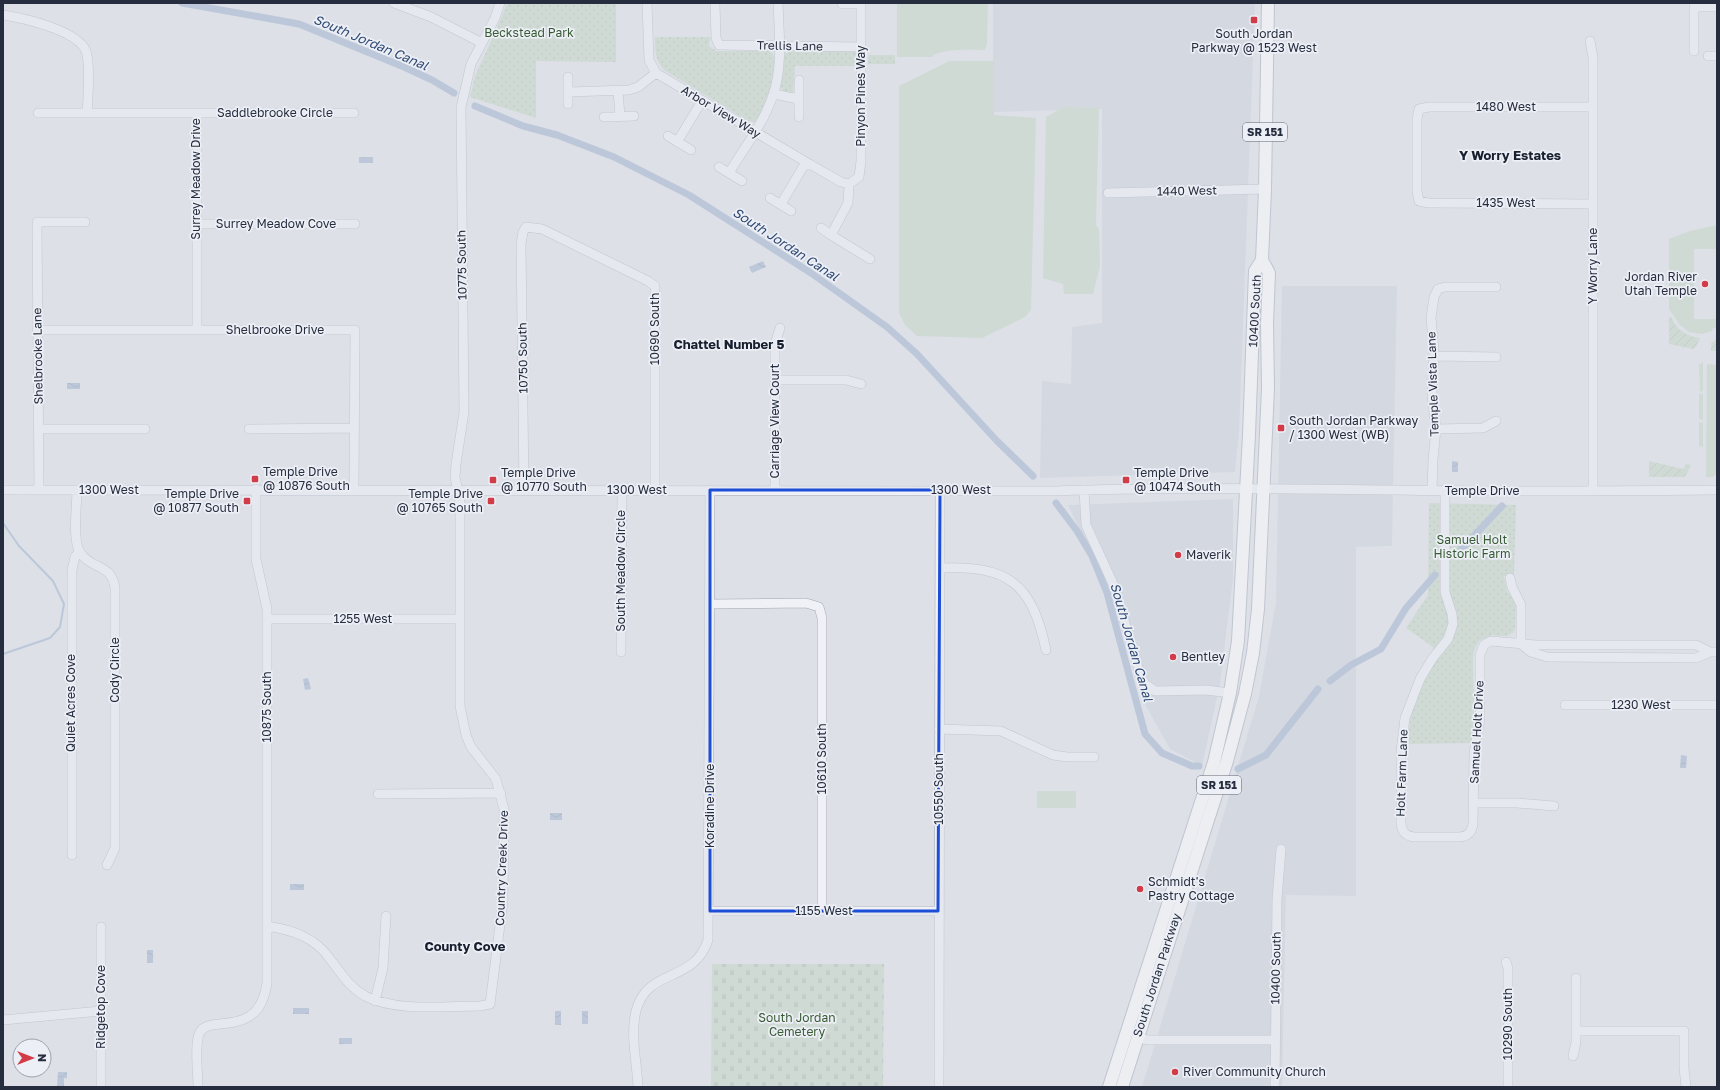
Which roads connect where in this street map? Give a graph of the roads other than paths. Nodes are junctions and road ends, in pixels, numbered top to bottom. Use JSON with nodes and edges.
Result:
{"nodes":[{"id":1,"x":394,"y":3,"type":"edge"},
{"id":2,"x":500,"y":3,"type":"edge"},
{"id":3,"x":648,"y":3,"type":"edge"},
{"id":4,"x":715,"y":3,"type":"edge"},
{"id":5,"x":778,"y":3,"type":"edge"},
{"id":6,"x":861,"y":3,"type":"edge"},
{"id":7,"x":1268,"y":3,"type":"edge"},
{"id":8,"x":1694,"y":5,"type":"edge"},
{"id":9,"x":842,"y":6,"type":"edge"},
{"id":10,"x":417,"y":7,"type":"edge"},
{"id":11,"x":1717,"y":7,"type":"edge"},
{"id":12,"x":3,"y":15,"type":"edge"},
{"id":13,"x":1590,"y":41,"type":"dead end"},
{"id":14,"x":482,"y":43,"type":"junction"},
{"id":15,"x":779,"y":46,"type":"junction"},
{"id":16,"x":861,"y":47,"type":"junction"},
{"id":17,"x":1694,"y":52,"type":"dead end"},
{"id":18,"x":656,"y":73,"type":"junction"},
{"id":19,"x":568,"y":77,"type":"dead end"},
{"id":20,"x":799,"y":80,"type":"dead end"},
{"id":21,"x":618,"y":91,"type":"junction"},
{"id":22,"x":568,"y":92,"type":"junction"},
{"id":23,"x":774,"y":94,"type":"junction"},
{"id":24,"x":798,"y":99,"type":"junction"},
{"id":25,"x":702,"y":101,"type":"junction"},
{"id":26,"x":568,"y":104,"type":"dead end"},
{"id":27,"x":1593,"y":107,"type":"junction"},
{"id":28,"x":354,"y":112,"type":"dead end"},
{"id":29,"x":38,"y":113,"type":"dead end"},
{"id":30,"x":87,"y":113,"type":"junction"},
{"id":31,"x":197,"y":113,"type":"junction"},
{"id":32,"x":620,"y":116,"type":"junction"},
{"id":33,"x":634,"y":116,"type":"dead end"},
{"id":34,"x":604,"y":117,"type":"dead end"},
{"id":35,"x":799,"y":117,"type":"dead end"},
{"id":36,"x":754,"y":132,"type":"junction"},
{"id":37,"x":668,"y":136,"type":"dead end"},
{"id":38,"x":678,"y":142,"type":"junction"},
{"id":39,"x":691,"y":150,"type":"dead end"},
{"id":40,"x":806,"y":162,"type":"junction"},
{"id":41,"x":719,"y":167,"type":"dead end"},
{"id":42,"x":729,"y":173,"type":"junction"},
{"id":43,"x":742,"y":181,"type":"dead end"},
{"id":44,"x":849,"y":184,"type":"junction"},
{"id":45,"x":1265,"y":189,"type":"junction"},
{"id":46,"x":1108,"y":193,"type":"dead end"},
{"id":47,"x":770,"y":198,"type":"dead end"},
{"id":48,"x":1419,"y":201,"type":"joint"},
{"id":49,"x":781,"y":204,"type":"junction"},
{"id":50,"x":1593,"y":204,"type":"junction"},
{"id":51,"x":791,"y":211,"type":"dead end"},
{"id":52,"x":85,"y":222,"type":"dead end"},
{"id":53,"x":197,"y":224,"type":"junction"},
{"id":54,"x":355,"y":224,"type":"dead end"},
{"id":55,"x":526,"y":227,"type":"joint"},
{"id":56,"x":820,"y":228,"type":"dead end"},
{"id":57,"x":831,"y":235,"type":"junction"},
{"id":58,"x":870,"y":259,"type":"dead end"},
{"id":59,"x":1262,"y":260,"type":"junction"},
{"id":60,"x":1496,"y":287,"type":"dead end"},
{"id":61,"x":780,"y":328,"type":"dead end"},
{"id":62,"x":37,"y":330,"type":"junction"},
{"id":63,"x":197,"y":330,"type":"junction"},
{"id":64,"x":1434,"y":356,"type":"junction"},
{"id":65,"x":1496,"y":357,"type":"dead end"},
{"id":66,"x":775,"y":380,"type":"junction"},
{"id":67,"x":861,"y":384,"type":"dead end"},
{"id":68,"x":1496,"y":421,"type":"dead end"},
{"id":69,"x":355,"y":428,"type":"junction"},
{"id":70,"x":39,"y":429,"type":"junction"},
{"id":71,"x":145,"y":429,"type":"dead end"},
{"id":72,"x":249,"y":429,"type":"dead end"},
{"id":73,"x":1436,"y":429,"type":"junction"},
{"id":74,"x":1246,"y":488,"type":"junction"},
{"id":75,"x":1264,"y":488,"type":"junction"},
{"id":76,"x":354,"y":489,"type":"junction"},
{"id":77,"x":3,"y":490,"type":"edge"},
{"id":78,"x":39,"y":490,"type":"junction"},
{"id":79,"x":77,"y":490,"type":"junction"},
{"id":80,"x":256,"y":490,"type":"junction"},
{"id":81,"x":524,"y":490,"type":"junction"},
{"id":82,"x":622,"y":490,"type":"junction"},
{"id":83,"x":655,"y":490,"type":"junction"},
{"id":84,"x":710,"y":490,"type":"junction"},
{"id":85,"x":775,"y":490,"type":"junction"},
{"id":86,"x":940,"y":490,"type":"junction"},
{"id":87,"x":1084,"y":490,"type":"junction"},
{"id":88,"x":1432,"y":490,"type":"junction"},
{"id":89,"x":1717,"y":490,"type":"edge"},
{"id":90,"x":458,"y":491,"type":"junction"},
{"id":91,"x":1445,"y":491,"type":"junction"},
{"id":92,"x":1593,"y":491,"type":"junction"},
{"id":93,"x":79,"y":552,"type":"junction"},
{"id":94,"x":940,"y":568,"type":"junction"},
{"id":95,"x":1510,"y":578,"type":"dead end"},
{"id":96,"x":710,"y":604,"type":"junction"},
{"id":97,"x":1258,"y":609,"type":"joint"},
{"id":98,"x":267,"y":619,"type":"junction"},
{"id":99,"x":460,"y":619,"type":"junction"},
{"id":100,"x":1238,"y":641,"type":"joint"},
{"id":101,"x":1521,"y":644,"type":"junction"},
{"id":102,"x":1046,"y":650,"type":"dead end"},
{"id":103,"x":621,"y":652,"type":"dead end"},
{"id":104,"x":1714,"y":652,"type":"edge"},
{"id":105,"x":1230,"y":693,"type":"junction"},
{"id":106,"x":1717,"y":705,"type":"edge"},
{"id":107,"x":1565,"y":706,"type":"dead end"},
{"id":108,"x":939,"y":729,"type":"junction"},
{"id":109,"x":1094,"y":757,"type":"dead end"},
{"id":110,"x":501,"y":793,"type":"junction"},
{"id":111,"x":378,"y":794,"type":"dead end"},
{"id":112,"x":1473,"y":803,"type":"junction"},
{"id":113,"x":1554,"y":806,"type":"dead end"},
{"id":114,"x":1469,"y":834,"type":"joint"},
{"id":115,"x":1282,"y":849,"type":"dead end"},
{"id":116,"x":72,"y":855,"type":"dead end"},
{"id":117,"x":107,"y":865,"type":"dead end"},
{"id":118,"x":710,"y":911,"type":"junction"},
{"id":119,"x":822,"y":911,"type":"junction"},
{"id":120,"x":938,"y":911,"type":"junction"},
{"id":121,"x":386,"y":916,"type":"dead end"},
{"id":122,"x":267,"y":926,"type":"junction"},
{"id":123,"x":101,"y":927,"type":"dead end"},
{"id":124,"x":1506,"y":962,"type":"dead end"},
{"id":125,"x":1576,"y":978,"type":"dead end"},
{"id":126,"x":375,"y":1001,"type":"junction"},
{"id":127,"x":101,"y":1010,"type":"junction"},
{"id":128,"x":3,"y":1020,"type":"edge"},
{"id":129,"x":1576,"y":1031,"type":"junction"},
{"id":130,"x":1138,"y":1038,"type":"junction"},
{"id":131,"x":1275,"y":1040,"type":"junction"},
{"id":132,"x":1574,"y":1056,"type":"dead end"},
{"id":133,"x":101,"y":1087,"type":"edge"},
{"id":134,"x":198,"y":1087,"type":"edge"},
{"id":135,"x":638,"y":1087,"type":"edge"},
{"id":136,"x":939,"y":1087,"type":"edge"},
{"id":137,"x":1109,"y":1087,"type":"edge"},
{"id":138,"x":1122,"y":1087,"type":"edge"},
{"id":139,"x":1275,"y":1087,"type":"edge"},
{"id":140,"x":1508,"y":1087,"type":"edge"},
{"id":141,"x":1686,"y":1087,"type":"edge"}],
"edges":[{"from":1,"to":10,"type":"street"},
{"from":2,"to":14,"type":"street","name":"10775 South"},
{"from":3,"to":18,"type":"street"},
{"from":4,"to":15,"type":"street","name":"Trellis Lane"},
{"from":5,"to":15,"type":"street"},
{"from":6,"to":9,"type":"street"},
{"from":6,"to":16,"type":"street","name":"Pinyon Pines Way"},
{"from":7,"to":45,"type":"main road","number":"SR 151"},
{"from":8,"to":11,"type":"street"},
{"from":8,"to":17,"type":"street"},
{"from":10,"to":14,"type":"street"},
{"from":12,"to":30,"type":"street"},
{"from":13,"to":27,"type":"street","name":"Y Worry Lane"},
{"from":14,"to":90,"type":"street","name":"10775 South"},
{"from":15,"to":16,"type":"street","name":"Trellis Lane"},
{"from":15,"to":23,"type":"street"},
{"from":16,"to":44,"type":"street","name":"Pinyon Pines Way"},
{"from":18,"to":21,"type":"street"},
{"from":18,"to":25,"type":"street","name":"Arbor View Way"},
{"from":19,"to":22,"type":"street"},
{"from":20,"to":24,"type":"street"},
{"from":21,"to":22,"type":"street"},
{"from":21,"to":32,"type":"street"},
{"from":22,"to":26,"type":"street"},
{"from":23,"to":24,"type":"street"},
{"from":23,"to":36,"type":"street"},
{"from":24,"to":35,"type":"street"},
{"from":25,"to":36,"type":"street","name":"Arbor View Way"},
{"from":25,"to":38,"type":"street"},
{"from":27,"to":48,"type":"street","name":"1480 West"},
{"from":27,"to":50,"type":"street","name":"Y Worry Lane"},
{"from":28,"to":31,"type":"street","name":"Saddlebrooke Circle"},
{"from":29,"to":30,"type":"street","name":"Surrey Meadow Drive"},
{"from":30,"to":31,"type":"street","name":"Surrey Meadow Drive"},
{"from":31,"to":53,"type":"street","name":"Surrey Meadow Drive"},
{"from":32,"to":33,"type":"street"},
{"from":32,"to":34,"type":"street"},
{"from":36,"to":40,"type":"street","name":"Arbor View Way"},
{"from":36,"to":42,"type":"street"},
{"from":37,"to":38,"type":"street"},
{"from":38,"to":39,"type":"street"},
{"from":40,"to":44,"type":"street","name":"Arbor View Way"},
{"from":40,"to":49,"type":"street"},
{"from":41,"to":42,"type":"street"},
{"from":42,"to":43,"type":"street"},
{"from":44,"to":57,"type":"street"},
{"from":45,"to":46,"type":"street","name":"1440 West"},
{"from":45,"to":59,"type":"main road","number":"SR 151"},
{"from":47,"to":49,"type":"street"},
{"from":48,"to":50,"type":"street","name":"1435 West"},
{"from":49,"to":51,"type":"street"},
{"from":50,"to":92,"type":"street","name":"Y Worry Lane"},
{"from":52,"to":62,"type":"street","name":"Shelbrooke Lane"},
{"from":53,"to":54,"type":"street","name":"Surrey Meadow Cove"},
{"from":53,"to":63,"type":"street","name":"Surrey Meadow Drive"},
{"from":55,"to":81,"type":"street","name":"10750 South"},
{"from":55,"to":83,"type":"street","name":"10690 South"},
{"from":56,"to":57,"type":"street"},
{"from":57,"to":58,"type":"street"},
{"from":59,"to":74,"type":"main road","name":"10400 South","number":"SR 151"},
{"from":59,"to":75,"type":"main road","name":"10400 South","number":"SR 151"},
{"from":60,"to":64,"type":"street","name":"Temple Vista Lane"},
{"from":61,"to":66,"type":"street","name":"Carriage View Court"},
{"from":62,"to":63,"type":"street","name":"Shelbrooke Drive"},
{"from":62,"to":70,"type":"street","name":"Shelbrooke Lane"},
{"from":63,"to":69,"type":"street","name":"Shelbrooke Drive"},
{"from":64,"to":65,"type":"street"},
{"from":64,"to":73,"type":"street","name":"Temple Vista Lane"},
{"from":66,"to":67,"type":"street"},
{"from":66,"to":85,"type":"street","name":"Carriage View Court"},
{"from":68,"to":73,"type":"street"},
{"from":69,"to":72,"type":"street"},
{"from":69,"to":76,"type":"street","name":"Shelbrooke Drive"},
{"from":70,"to":71,"type":"street"},
{"from":70,"to":78,"type":"street","name":"Shelbrooke Lane"},
{"from":73,"to":88,"type":"street","name":"Temple Vista Lane"},
{"from":74,"to":75,"type":"street","name":"Temple Drive"},
{"from":74,"to":87,"type":"street","name":"1300 West"},
{"from":74,"to":100,"type":"main road","name":"10400 South","number":"SR 151"},
{"from":75,"to":88,"type":"street","name":"Temple Drive"},
{"from":75,"to":97,"type":"main road","name":"10400 South","number":"SR 151"},
{"from":76,"to":80,"type":"street","name":"1300 West"},
{"from":76,"to":90,"type":"street","name":"1300 West"},
{"from":77,"to":78,"type":"street","name":"1300 West"},
{"from":78,"to":79,"type":"street","name":"1300 West"},
{"from":79,"to":80,"type":"street","name":"1300 West"},
{"from":79,"to":93,"type":"street"},
{"from":80,"to":98,"type":"street","name":"10875 South"},
{"from":81,"to":82,"type":"street","name":"1300 West"},
{"from":81,"to":90,"type":"street","name":"1300 West"},
{"from":82,"to":83,"type":"street","name":"1300 West"},
{"from":82,"to":103,"type":"street","name":"South Meadow Circle"},
{"from":83,"to":84,"type":"street","name":"1300 West"},
{"from":84,"to":85,"type":"street","name":"1300 West"},
{"from":84,"to":96,"type":"street","name":"Koradine Drive"},
{"from":85,"to":86,"type":"street","name":"1300 West"},
{"from":86,"to":87,"type":"street","name":"1300 West"},
{"from":86,"to":94,"type":"street","name":"10550 South"},
{"from":87,"to":105,"type":"street"},
{"from":88,"to":91,"type":"street","name":"Temple Drive"},
{"from":89,"to":92,"type":"street","name":"Temple Drive"},
{"from":90,"to":99,"type":"street","name":"Country Creek Drive"},
{"from":91,"to":92,"type":"street","name":"Temple Drive"},
{"from":91,"to":114,"type":"street","name":"Holt Farm Lane"},
{"from":93,"to":116,"type":"street","name":"Quiet Acres Cove"},
{"from":93,"to":117,"type":"street","name":"Cody Circle"},
{"from":94,"to":102,"type":"street"},
{"from":94,"to":108,"type":"street","name":"10550 South"},
{"from":95,"to":101,"type":"street"},
{"from":96,"to":118,"type":"street","name":"Koradine Drive"},
{"from":96,"to":119,"type":"street","name":"10610 South"},
{"from":97,"to":130,"type":"main road","name":"South Jordan Parkway","number":"SR 151"},
{"from":98,"to":99,"type":"street","name":"1255 West"},
{"from":98,"to":122,"type":"street","name":"10875 South"},
{"from":99,"to":110,"type":"street","name":"Country Creek Drive"},
{"from":100,"to":105,"type":"main road","name":"South Jordan Parkway","number":"SR 151"},
{"from":101,"to":104,"type":"street","name":"Samuel Holt Drive"},
{"from":101,"to":104,"type":"street","name":"Samuel Holt Drive"},
{"from":101,"to":112,"type":"street","name":"Samuel Holt Drive"},
{"from":105,"to":137,"type":"main road","name":"South Jordan Parkway","number":"SR 151"},
{"from":106,"to":107,"type":"street","name":"1230 West"},
{"from":108,"to":109,"type":"street"},
{"from":108,"to":120,"type":"street","name":"10550 South"},
{"from":110,"to":111,"type":"street"},
{"from":110,"to":126,"type":"street","name":"Country Creek Drive"},
{"from":112,"to":113,"type":"street"},
{"from":112,"to":114,"type":"street","name":"Samuel Holt Drive"},
{"from":115,"to":131,"type":"street","name":"10400 South"},
{"from":118,"to":119,"type":"street","name":"1155 West"},
{"from":118,"to":135,"type":"street","name":"Koradine Drive"},
{"from":119,"to":120,"type":"street","name":"1155 West"},
{"from":120,"to":136,"type":"street","name":"10550 South"},
{"from":121,"to":126,"type":"street"},
{"from":122,"to":126,"type":"street","name":"Country Creek Drive"},
{"from":122,"to":134,"type":"street","name":"10875 South"},
{"from":123,"to":127,"type":"street","name":"Ridgetop Cove"},
{"from":124,"to":140,"type":"street","name":"10290 South"},
{"from":125,"to":129,"type":"street"},
{"from":127,"to":128,"type":"street"},
{"from":127,"to":133,"type":"street","name":"Ridgetop Cove"},
{"from":129,"to":132,"type":"street"},
{"from":129,"to":141,"type":"street"},
{"from":130,"to":131,"type":"street"},
{"from":130,"to":138,"type":"main road","name":"South Jordan Parkway","number":"SR 151"},
{"from":131,"to":139,"type":"street","name":"10400 South"}]}
